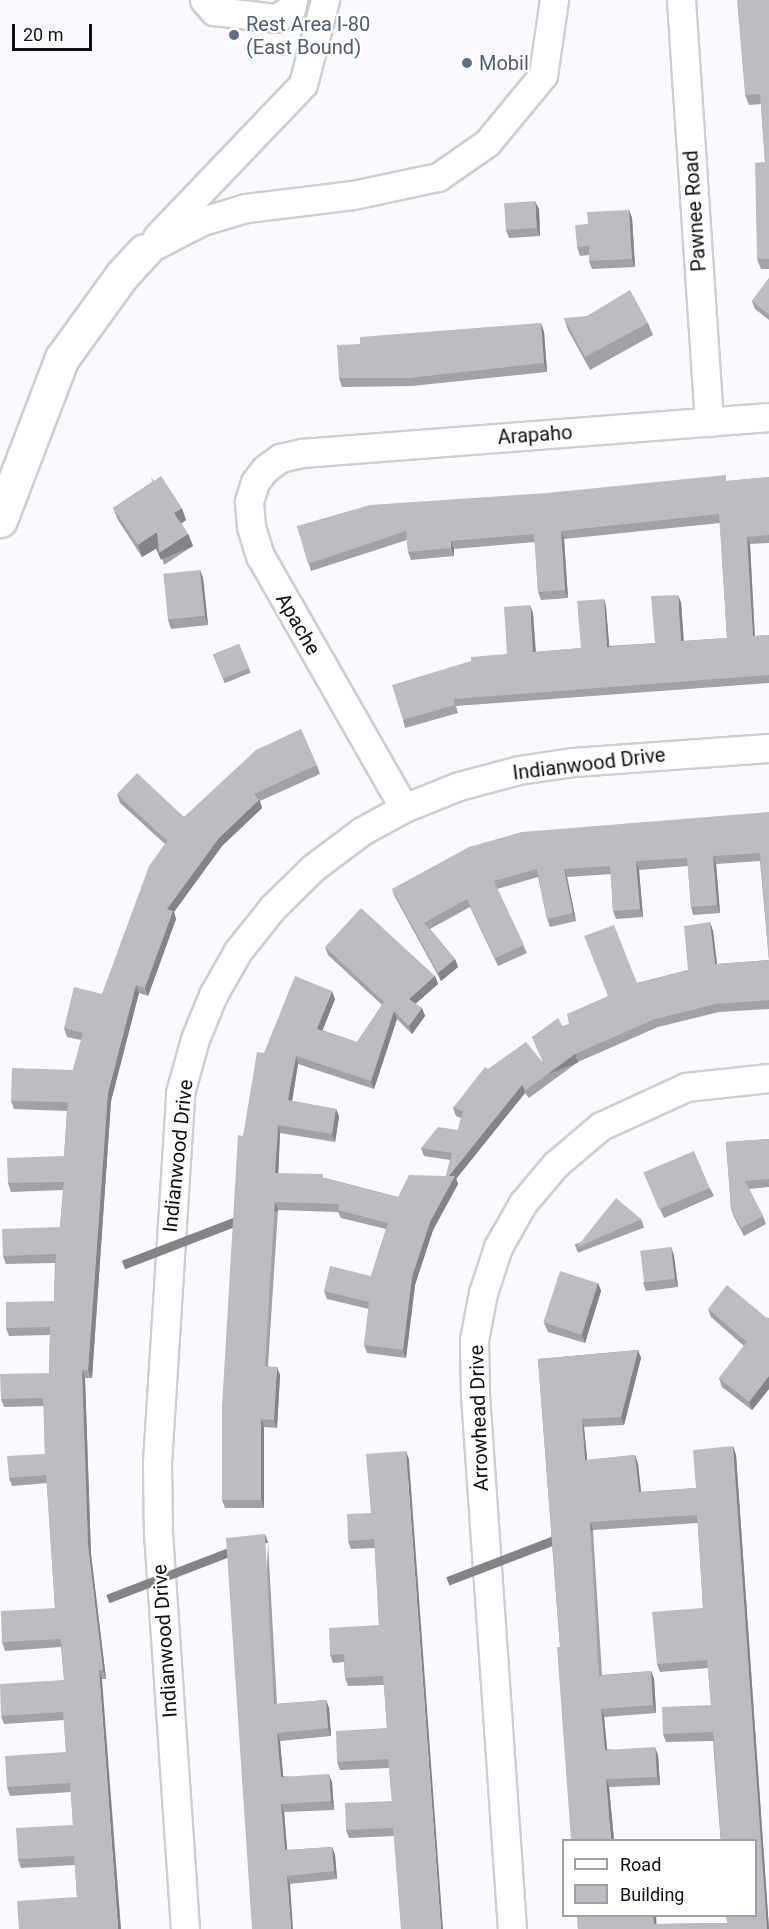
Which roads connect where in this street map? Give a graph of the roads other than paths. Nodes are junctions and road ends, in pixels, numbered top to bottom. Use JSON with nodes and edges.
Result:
{"nodes":[{"id":1,"x":204,"y":0,"type":"edge"},
{"id":2,"x":293,"y":0,"type":"edge"},
{"id":3,"x":325,"y":0,"type":"edge"},
{"id":4,"x":554,"y":0,"type":"edge"},
{"id":5,"x":681,"y":0,"type":"edge"},
{"id":6,"x":144,"y":251,"type":"junction"},
{"id":7,"x":769,"y":417,"type":"edge"},
{"id":8,"x":709,"y":422,"type":"junction"},
{"id":9,"x":302,"y":453,"type":"joint"},
{"id":10,"x":0,"y":520,"type":"edge"},
{"id":11,"x":769,"y":747,"type":"edge"},
{"id":12,"x":404,"y":808,"type":"junction"},
{"id":13,"x":769,"y":1078,"type":"edge"},
{"id":14,"x":185,"y":1929,"type":"edge"},
{"id":15,"x":512,"y":1929,"type":"edge"}],
"edges":[{"from":1,"to":2,"type":"street"},
{"from":3,"to":6,"type":"street"},
{"from":4,"to":6,"type":"street"},
{"from":5,"to":8,"type":"street","name":"Pawnee Road"},
{"from":6,"to":10,"type":"highway"},
{"from":7,"to":8,"type":"street","name":"Arapaho"},
{"from":8,"to":9,"type":"street","name":"Arapaho"},
{"from":9,"to":12,"type":"street","name":"Apache"},
{"from":11,"to":12,"type":"street","name":"Indianwood Drive"},
{"from":12,"to":14,"type":"street","name":"Indianwood Drive"},
{"from":13,"to":15,"type":"street","name":"Arrowhead Drive"}]}
